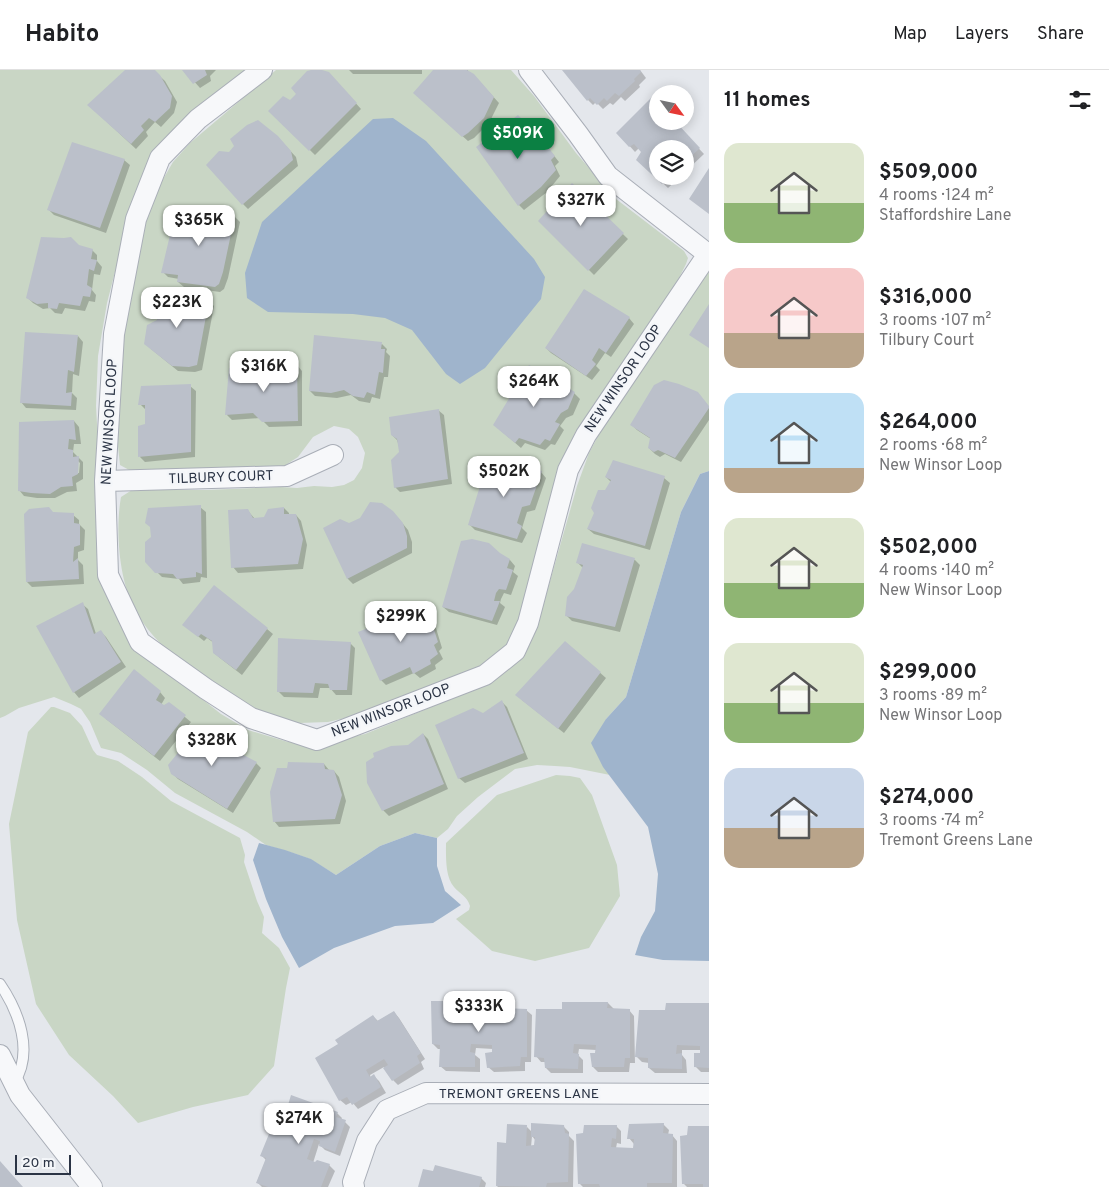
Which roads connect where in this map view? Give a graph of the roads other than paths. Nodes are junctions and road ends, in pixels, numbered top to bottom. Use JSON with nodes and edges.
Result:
{"nodes":[{"id":1,"x":262,"y":70,"type":"edge"},
{"id":2,"x":529,"y":70,"type":"edge"},
{"id":3,"x":708,"y":254,"type":"edge"},
{"id":4,"x":333,"y":455,"type":"dead end"},
{"id":5,"x":105,"y":481,"type":"junction"},
{"id":6,"x":0,"y":984,"type":"edge"},
{"id":7,"x":0,"y":1055,"type":"edge"},
{"id":8,"x":14,"y":1084,"type":"junction"},
{"id":9,"x":709,"y":1094,"type":"edge"},
{"id":10,"x":92,"y":1187,"type":"edge"},
{"id":11,"x":354,"y":1187,"type":"edge"}],
"edges":[{"from":1,"to":5,"type":"street","name":"NEW WINSOR LOOP"},
{"from":2,"to":3,"type":"street"},
{"from":3,"to":5,"type":"street","name":"NEW WINSOR LOOP"},
{"from":4,"to":5,"type":"street","name":"TILBURY COURT"},
{"from":6,"to":8,"type":"lane"},
{"from":7,"to":8,"type":"street"},
{"from":8,"to":10,"type":"street"},
{"from":9,"to":11,"type":"street","name":"TREMONT GREENS LANE"}]}
